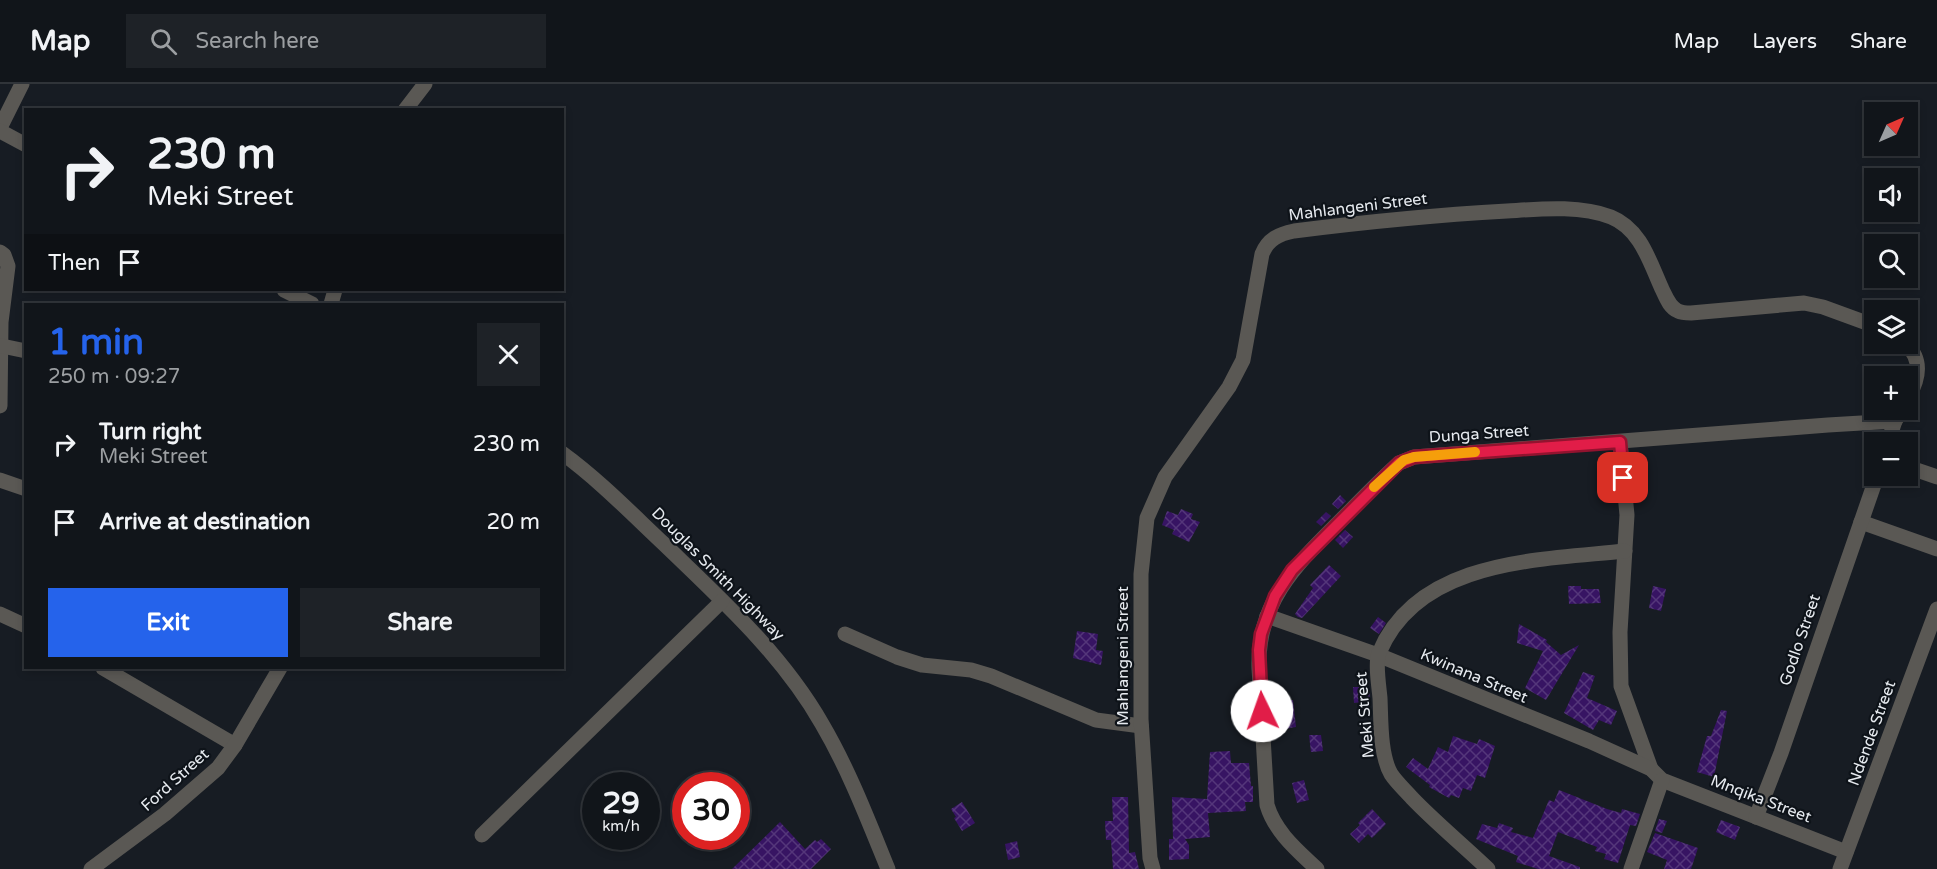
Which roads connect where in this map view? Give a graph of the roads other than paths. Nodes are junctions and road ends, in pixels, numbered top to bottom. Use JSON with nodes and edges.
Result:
{"nodes":[{"id":1,"x":22,"y":84,"type":"edge"},
{"id":2,"x":425,"y":84,"type":"edge"},
{"id":3,"x":407,"y":108,"type":"edge"},
{"id":4,"x":0,"y":130,"type":"edge"},
{"id":5,"x":24,"y":144,"type":"edge"},
{"id":6,"x":0,"y":252,"type":"edge"},
{"id":7,"x":286,"y":291,"type":"edge"},
{"id":8,"x":310,"y":303,"type":"edge"},
{"id":9,"x":1864,"y":323,"type":"edge"},
{"id":10,"x":2,"y":346,"type":"junction"},
{"id":11,"x":24,"y":351,"type":"edge"},
{"id":12,"x":0,"y":402,"type":"edge"},
{"id":13,"x":1864,"y":419,"type":"edge"},
{"id":14,"x":1620,"y":442,"type":"junction"},
{"id":15,"x":564,"y":455,"type":"edge"},
{"id":16,"x":1918,"y":470,"type":"edge"},
{"id":17,"x":1937,"y":477,"type":"edge"},
{"id":18,"x":0,"y":480,"type":"edge"},
{"id":19,"x":1874,"y":486,"type":"edge"},
{"id":20,"x":24,"y":488,"type":"edge"},
{"id":21,"x":1861,"y":522,"type":"junction"},
{"id":22,"x":1937,"y":549,"type":"edge"},
{"id":23,"x":1625,"y":551,"type":"junction"},
{"id":24,"x":719,"y":597,"type":"junction"},
{"id":25,"x":1937,"y":609,"type":"edge"},
{"id":26,"x":0,"y":614,"type":"edge"},
{"id":27,"x":1267,"y":616,"type":"junction"},
{"id":28,"x":24,"y":625,"type":"edge"},
{"id":29,"x":845,"y":634,"type":"dead end"},
{"id":30,"x":1378,"y":655,"type":"junction"},
{"id":31,"x":105,"y":669,"type":"edge"},
{"id":32,"x":279,"y":669,"type":"edge"},
{"id":33,"x":1141,"y":726,"type":"junction"},
{"id":34,"x":235,"y":745,"type":"junction"},
{"id":35,"x":1657,"y":774,"type":"junction"},
{"id":36,"x":1756,"y":817,"type":"junction"},
{"id":37,"x":482,"y":835,"type":"dead end"},
{"id":38,"x":1846,"y":852,"type":"junction"},
{"id":39,"x":91,"y":869,"type":"edge"},
{"id":40,"x":888,"y":869,"type":"edge"},
{"id":41,"x":1153,"y":869,"type":"edge"},
{"id":42,"x":1317,"y":869,"type":"edge"},
{"id":43,"x":1488,"y":869,"type":"edge"},
{"id":44,"x":1631,"y":869,"type":"edge"},
{"id":45,"x":1840,"y":869,"type":"edge"}],
"edges":[{"from":1,"to":4,"type":"street"},
{"from":2,"to":3,"type":"street"},
{"from":4,"to":5,"type":"street"},
{"from":6,"to":10,"type":"street"},
{"from":7,"to":8,"type":"street"},
{"from":9,"to":33,"type":"street","name":"Mahlangeni Street"},
{"from":10,"to":11,"type":"street"},
{"from":10,"to":12,"type":"street"},
{"from":13,"to":14,"type":"street","name":"Dunga Street"},
{"from":14,"to":23,"type":"street"},
{"from":14,"to":27,"type":"street","name":"Dunga Street"},
{"from":15,"to":24,"type":"street","name":"Douglas Smith Highway"},
{"from":16,"to":17,"type":"street"},
{"from":18,"to":20,"type":"street"},
{"from":19,"to":21,"type":"street","name":"Godlo Street"},
{"from":21,"to":22,"type":"street"},
{"from":21,"to":36,"type":"street","name":"Godlo Street"},
{"from":23,"to":30,"type":"street","name":"Meki Street"},
{"from":23,"to":35,"type":"street"},
{"from":24,"to":37,"type":"street"},
{"from":24,"to":40,"type":"street","name":"Douglas Smith Highway"},
{"from":25,"to":38,"type":"street","name":"Ndende Street"},
{"from":26,"to":28,"type":"street"},
{"from":27,"to":30,"type":"street","name":"Kwinana Street"},
{"from":27,"to":42,"type":"street","name":"Dunga Street"},
{"from":29,"to":33,"type":"street"},
{"from":30,"to":35,"type":"street","name":"Kwinana Street"},
{"from":30,"to":43,"type":"street","name":"Meki Street"},
{"from":31,"to":34,"type":"street"},
{"from":32,"to":34,"type":"street","name":"Ford Street"},
{"from":33,"to":41,"type":"street","name":"Mahlangeni Street"},
{"from":34,"to":39,"type":"street","name":"Ford Street"},
{"from":35,"to":36,"type":"street","name":"Mnqika Street"},
{"from":35,"to":44,"type":"street"},
{"from":36,"to":38,"type":"street","name":"Mnqika Street"},
{"from":38,"to":45,"type":"street","name":"Ndende Street"}]}
